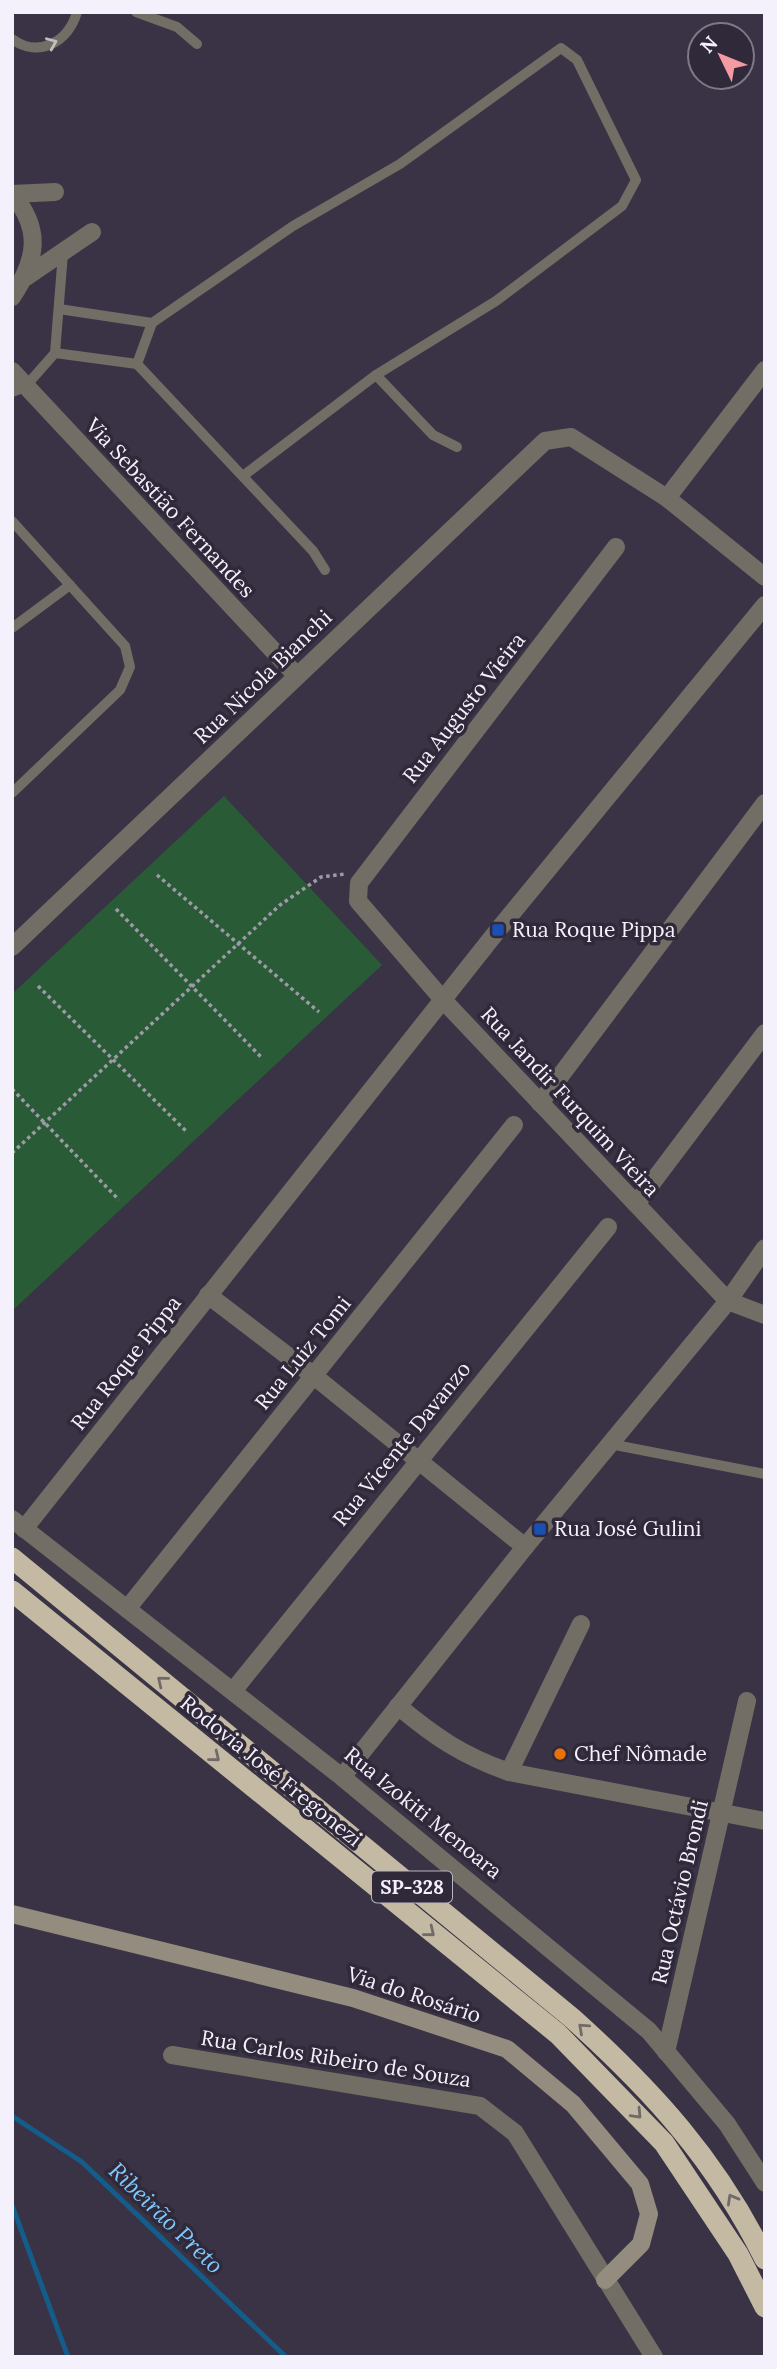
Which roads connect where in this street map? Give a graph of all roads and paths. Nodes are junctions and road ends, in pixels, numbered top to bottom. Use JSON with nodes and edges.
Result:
{"nodes":[{"id":1,"x":77,"y":12,"type":"edge"},
{"id":2,"x":136,"y":12,"type":"edge"},
{"id":3,"x":13,"y":41,"type":"edge"},
{"id":4,"x":197,"y":44,"type":"dead end"},
{"id":5,"x":55,"y":192,"type":"dead end"},
{"id":6,"x":12,"y":194,"type":"edge"},
{"id":7,"x":92,"y":232,"type":"dead end"},
{"id":8,"x":63,"y":253,"type":"junction"},
{"id":9,"x":26,"y":276,"type":"junction"},
{"id":10,"x":12,"y":297,"type":"edge"},
{"id":11,"x":59,"y":309,"type":"junction"},
{"id":12,"x":152,"y":323,"type":"junction"},
{"id":13,"x":55,"y":353,"type":"junction"},
{"id":14,"x":137,"y":364,"type":"junction"},
{"id":15,"x":765,"y":370,"type":"edge"},
{"id":16,"x":12,"y":371,"type":"edge"},
{"id":17,"x":376,"y":374,"type":"junction"},
{"id":18,"x":19,"y":390,"type":"edge"},
{"id":19,"x":457,"y":447,"type":"dead end"},
{"id":20,"x":243,"y":475,"type":"junction"},
{"id":21,"x":667,"y":498,"type":"junction"},
{"id":22,"x":12,"y":521,"type":"edge"},
{"id":23,"x":616,"y":547,"type":"dead end"},
{"id":24,"x":325,"y":570,"type":"dead end"},
{"id":25,"x":765,"y":577,"type":"edge"},
{"id":26,"x":70,"y":584,"type":"junction"},
{"id":27,"x":765,"y":605,"type":"edge"},
{"id":28,"x":12,"y":628,"type":"edge"},
{"id":29,"x":297,"y":676,"type":"junction"},
{"id":30,"x":12,"y":793,"type":"edge"},
{"id":31,"x":765,"y":803,"type":"edge"},
{"id":32,"x":367,"y":872,"type":"junction"},
{"id":33,"x":157,"y":875,"type":"dead end"},
{"id":34,"x":358,"y":901,"type":"joint"},
{"id":35,"x":116,"y":909,"type":"dead end"},
{"id":36,"x":238,"y":944,"type":"junction"},
{"id":37,"x":12,"y":947,"type":"edge"},
{"id":38,"x":38,"y":986,"type":"dead end"},
{"id":39,"x":192,"y":987,"type":"junction"},
{"id":40,"x":444,"y":1001,"type":"junction"},
{"id":41,"x":319,"y":1012,"type":"dead end"},
{"id":42,"x":765,"y":1033,"type":"edge"},
{"id":43,"x":263,"y":1059,"type":"dead end"},
{"id":44,"x":113,"y":1060,"type":"junction"},
{"id":45,"x":12,"y":1089,"type":"edge"},
{"id":46,"x":540,"y":1103,"type":"junction"},
{"id":47,"x":45,"y":1123,"type":"junction"},
{"id":48,"x":514,"y":1125,"type":"dead end"},
{"id":49,"x":187,"y":1132,"type":"dead end"},
{"id":50,"x":12,"y":1153,"type":"edge"},
{"id":51,"x":119,"y":1200,"type":"dead end"},
{"id":52,"x":636,"y":1204,"type":"junction"},
{"id":53,"x":608,"y":1227,"type":"dead end"},
{"id":54,"x":765,"y":1248,"type":"edge"},
{"id":55,"x":208,"y":1295,"type":"junction"},
{"id":56,"x":728,"y":1301,"type":"junction"},
{"id":57,"x":765,"y":1315,"type":"edge"},
{"id":58,"x":314,"y":1376,"type":"junction"},
{"id":59,"x":610,"y":1444,"type":"junction"},
{"id":60,"x":418,"y":1459,"type":"junction"},
{"id":61,"x":765,"y":1474,"type":"edge"},
{"id":62,"x":18,"y":1524,"type":"edge"},
{"id":63,"x":525,"y":1547,"type":"junction"},
{"id":64,"x":12,"y":1558,"type":"edge"},
{"id":65,"x":12,"y":1591,"type":"edge"},
{"id":66,"x":12,"y":1609,"type":"edge"},
{"id":67,"x":127,"y":1609,"type":"junction"},
{"id":68,"x":581,"y":1624,"type":"dead end"},
{"id":69,"x":106,"y":1667,"type":"junction"},
{"id":70,"x":233,"y":1691,"type":"junction"},
{"id":71,"x":747,"y":1701,"type":"dead end"},
{"id":72,"x":398,"y":1706,"type":"junction"},
{"id":73,"x":509,"y":1772,"type":"junction"},
{"id":74,"x":342,"y":1777,"type":"junction"},
{"id":75,"x":722,"y":1813,"type":"junction"},
{"id":76,"x":765,"y":1821,"type":"edge"},
{"id":77,"x":12,"y":1914,"type":"edge"},
{"id":78,"x":666,"y":2052,"type":"junction"},
{"id":79,"x":172,"y":2055,"type":"dead end"},
{"id":80,"x":765,"y":2183,"type":"edge"},
{"id":81,"x":765,"y":2259,"type":"edge"},
{"id":82,"x":605,"y":2280,"type":"junction"},
{"id":83,"x":765,"y":2307,"type":"edge"},
{"id":84,"x":654,"y":2357,"type":"edge"}],
"edges":[{"from":3,"to":1,"type":"lane","one_way":true},
{"from":2,"to":4,"type":"lane"},
{"from":5,"to":6,"type":"street"},
{"from":6,"to":9,"type":"street"},
{"from":7,"to":8,"type":"street"},
{"from":8,"to":9,"type":"street"},
{"from":8,"to":11,"type":"lane"},
{"from":9,"to":10,"type":"street"},
{"from":11,"to":12,"type":"lane"},
{"from":11,"to":13,"type":"lane"},
{"from":12,"to":14,"type":"lane"},
{"from":12,"to":17,"type":"lane"},
{"from":13,"to":14,"type":"lane"},
{"from":13,"to":18,"type":"lane"},
{"from":14,"to":20,"type":"lane"},
{"from":15,"to":21,"type":"street"},
{"from":16,"to":18,"type":"street","name":"Via Sebastião Fernandes"},
{"from":17,"to":19,"type":"lane"},
{"from":17,"to":20,"type":"lane"},
{"from":18,"to":29,"type":"street","name":"Via Sebastião Fernandes"},
{"from":20,"to":24,"type":"lane"},
{"from":21,"to":25,"type":"street"},
{"from":21,"to":29,"type":"street","name":"Rua Nicola Bianchi"},
{"from":22,"to":26,"type":"lane"},
{"from":23,"to":32,"type":"street","name":"Rua Augusto Vieira"},
{"from":26,"to":28,"type":"lane"},
{"from":26,"to":30,"type":"lane"},
{"from":27,"to":40,"type":"street","name":"Rua Roque Pippa"},
{"from":29,"to":37,"type":"street","name":"Rua Nicola Bianchi"},
{"from":31,"to":46,"type":"street"},
{"from":32,"to":34,"type":"street","name":"Rua Augusto Vieira"},
{"from":32,"to":36,"type":"path"},
{"from":33,"to":36,"type":"path"},
{"from":34,"to":40,"type":"street","name":"Rua Jandir Furquim Vieira"},
{"from":35,"to":39,"type":"path"},
{"from":36,"to":39,"type":"path"},
{"from":36,"to":41,"type":"path"},
{"from":38,"to":44,"type":"path"},
{"from":39,"to":43,"type":"path"},
{"from":39,"to":44,"type":"path"},
{"from":40,"to":46,"type":"street","name":"Rua Jandir Furquim Vieira"},
{"from":40,"to":55,"type":"street","name":"Rua Roque Pippa"},
{"from":42,"to":52,"type":"street"},
{"from":44,"to":47,"type":"path"},
{"from":44,"to":49,"type":"path"},
{"from":45,"to":47,"type":"path"},
{"from":46,"to":52,"type":"street","name":"Rua Jandir Furquim Vieira"},
{"from":47,"to":50,"type":"path"},
{"from":47,"to":51,"type":"path"},
{"from":48,"to":58,"type":"street","name":"Rua Luiz Tomi"},
{"from":52,"to":56,"type":"street","name":"Rua Jandir Furquim Vieira"},
{"from":53,"to":60,"type":"street","name":"Rua Vicente Davanzo"},
{"from":54,"to":56,"type":"street"},
{"from":55,"to":58,"type":"street"},
{"from":55,"to":62,"type":"street","name":"Rua Roque Pippa"},
{"from":56,"to":57,"type":"street","name":"Rua Jandir Furquim Vieira"},
{"from":56,"to":59,"type":"street"},
{"from":58,"to":60,"type":"street"},
{"from":58,"to":67,"type":"street","name":"Rua Luiz Tomi"},
{"from":59,"to":61,"type":"lane"},
{"from":59,"to":63,"type":"street"},
{"from":60,"to":63,"type":"street"},
{"from":60,"to":70,"type":"street","name":"Rua Vicente Davanzo"},
{"from":62,"to":67,"type":"street","name":"Rua Izokiti Menoara"},
{"from":63,"to":72,"type":"street"},
{"from":81,"to":64,"type":"highway","name":"Rodovia José Fregonezi","number":"SP-328","one_way":true},
{"from":65,"to":69,"type":"highway","name":"Rodovia José Fregonezi","number":"SP-328"},
{"from":66,"to":69,"type":"highway"},
{"from":67,"to":70,"type":"street","name":"Rua Izokiti Menoara"},
{"from":68,"to":73,"type":"street"},
{"from":69,"to":83,"type":"highway","name":"Rodovia José Fregonezi","number":"SP-328","one_way":true},
{"from":70,"to":74,"type":"street","name":"Rua Izokiti Menoara"},
{"from":71,"to":75,"type":"street","name":"Rua Octávio Brondi"},
{"from":72,"to":73,"type":"street"},
{"from":72,"to":74,"type":"street"},
{"from":73,"to":75,"type":"street"},
{"from":74,"to":78,"type":"street","name":"Rua Izokiti Menoara"},
{"from":75,"to":76,"type":"street"},
{"from":75,"to":78,"type":"street","name":"Rua Octávio Brondi"},
{"from":77,"to":82,"type":"street","name":"Via do Rosário"},
{"from":78,"to":80,"type":"street","name":"Rua Izokiti Menoara"},
{"from":79,"to":82,"type":"street","name":"Rua Carlos Ribeiro de Souza"},
{"from":82,"to":84,"type":"street","name":"Rua Carlos Ribeiro de Souza"}]}
